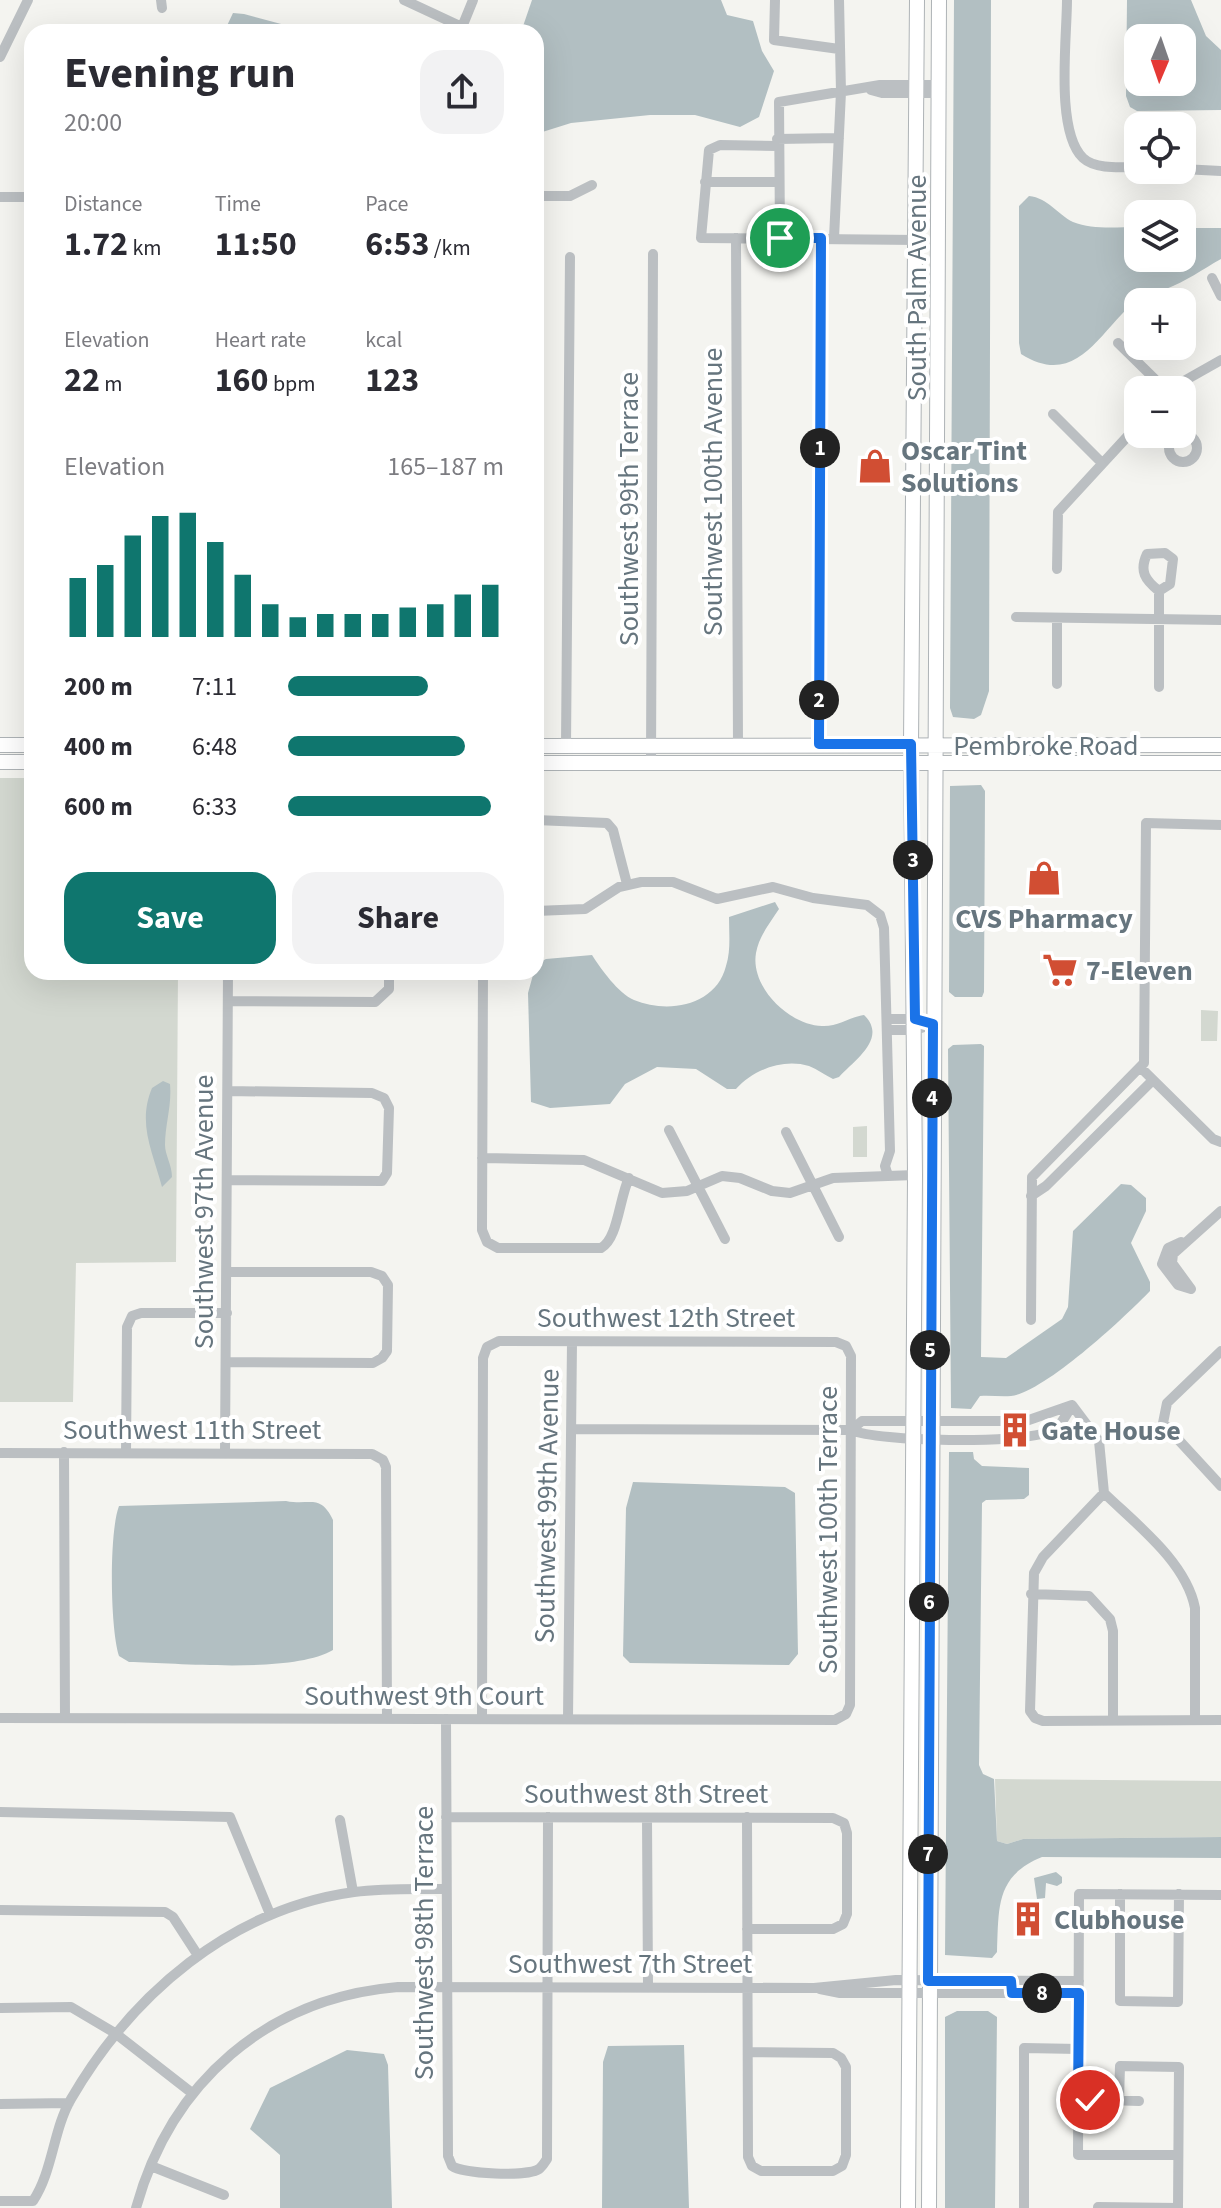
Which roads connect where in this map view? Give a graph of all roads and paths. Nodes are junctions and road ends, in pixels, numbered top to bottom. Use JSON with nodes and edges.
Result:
{"nodes":[{"id":1,"x":28,"y":0,"type":"edge"},
{"id":2,"x":404,"y":0,"type":"edge"},
{"id":3,"x":473,"y":0,"type":"edge"},
{"id":4,"x":775,"y":0,"type":"edge"},
{"id":5,"x":839,"y":0,"type":"edge"},
{"id":6,"x":917,"y":0,"type":"edge"},
{"id":7,"x":939,"y":0,"type":"edge"},
{"id":8,"x":1067,"y":0,"type":"edge"},
{"id":9,"x":450,"y":24,"type":"edge"},
{"id":10,"x":463,"y":24,"type":"edge"},
{"id":11,"x":839,"y":49,"type":"junction"},
{"id":12,"x":0,"y":57,"type":"edge"},
{"id":13,"x":916,"y":89,"type":"junction"},
{"id":14,"x":938,"y":89,"type":"junction"},
{"id":15,"x":841,"y":92,"type":"junction"},
{"id":16,"x":839,"y":138,"type":"junction"},
{"id":17,"x":777,"y":142,"type":"junction"},
{"id":18,"x":1124,"y":167,"type":"edge"},
{"id":19,"x":1196,"y":170,"type":"edge"},
{"id":20,"x":1221,"y":171,"type":"edge"},
{"id":21,"x":705,"y":182,"type":"junction"},
{"id":22,"x":778,"y":182,"type":"junction"},
{"id":23,"x":592,"y":185,"type":"dead end"},
{"id":24,"x":544,"y":196,"type":"edge"},
{"id":25,"x":0,"y":197,"type":"edge"},
{"id":26,"x":24,"y":197,"type":"edge"},
{"id":27,"x":736,"y":238,"type":"junction"},
{"id":28,"x":780,"y":238,"type":"junction"},
{"id":29,"x":821,"y":238,"type":"junction"},
{"id":30,"x":834,"y":238,"type":"junction"},
{"id":31,"x":918,"y":240,"type":"junction"},
{"id":32,"x":653,"y":254,"type":"dead end"},
{"id":33,"x":570,"y":257,"type":"dead end"},
{"id":34,"x":1212,"y":278,"type":"dead end"},
{"id":35,"x":1221,"y":296,"type":"edge"},
{"id":36,"x":1118,"y":343,"type":"dead end"},
{"id":37,"x":1221,"y":360,"type":"edge"},
{"id":38,"x":1152,"y":376,"type":"edge"},
{"id":39,"x":1192,"y":376,"type":"edge"},
{"id":40,"x":1053,"y":414,"type":"dead end"},
{"id":41,"x":1124,"y":439,"type":"edge"},
{"id":42,"x":1101,"y":462,"type":"junction"},
{"id":43,"x":1057,"y":569,"type":"dead end"},
{"id":44,"x":1159,"y":591,"type":"dead end"},
{"id":45,"x":1016,"y":617,"type":"dead end"},
{"id":46,"x":1057,"y":619,"type":"junction"},
{"id":47,"x":1159,"y":620,"type":"junction"},
{"id":48,"x":1221,"y":620,"type":"edge"},
{"id":49,"x":1057,"y":684,"type":"dead end"},
{"id":50,"x":1159,"y":687,"type":"dead end"},
{"id":51,"x":819,"y":744,"type":"junction"},
{"id":52,"x":911,"y":744,"type":"junction"},
{"id":53,"x":937,"y":744,"type":"junction"},
{"id":54,"x":0,"y":745,"type":"edge"},
{"id":55,"x":24,"y":745,"type":"edge"},
{"id":56,"x":1221,"y":745,"type":"edge"},
{"id":57,"x":544,"y":746,"type":"edge"},
{"id":58,"x":566,"y":746,"type":"junction"},
{"id":59,"x":738,"y":747,"type":"junction"},
{"id":60,"x":651,"y":748,"type":"junction"},
{"id":61,"x":0,"y":762,"type":"edge"},
{"id":62,"x":24,"y":762,"type":"edge"},
{"id":63,"x":544,"y":763,"type":"edge"},
{"id":64,"x":1221,"y":763,"type":"edge"},
{"id":65,"x":911,"y":764,"type":"junction"},
{"id":66,"x":935,"y":764,"type":"junction"},
{"id":67,"x":651,"y":765,"type":"junction"},
{"id":68,"x":544,"y":820,"type":"edge"},
{"id":69,"x":1221,"y":825,"type":"edge"},
{"id":70,"x":627,"y":884,"type":"junction"},
{"id":71,"x":544,"y":911,"type":"edge"},
{"id":72,"x":228,"y":980,"type":"edge"},
{"id":73,"x":387,"y":980,"type":"edge"},
{"id":74,"x":483,"y":980,"type":"edge"},
{"id":75,"x":228,"y":1001,"type":"junction"},
{"id":76,"x":887,"y":1024,"type":"junction"},
{"id":77,"x":933,"y":1024,"type":"junction"},
{"id":78,"x":915,"y":1025,"type":"junction"},
{"id":79,"x":1141,"y":1068,"type":"junction"},
{"id":80,"x":1153,"y":1080,"type":"junction"},
{"id":81,"x":228,"y":1091,"type":"junction"},
{"id":82,"x":669,"y":1130,"type":"dead end"},
{"id":83,"x":786,"y":1132,"type":"dead end"},
{"id":84,"x":1221,"y":1142,"type":"edge"},
{"id":85,"x":482,"y":1158,"type":"junction"},
{"id":86,"x":915,"y":1175,"type":"junction"},
{"id":87,"x":888,"y":1176,"type":"junction"},
{"id":88,"x":629,"y":1178,"type":"junction"},
{"id":89,"x":228,"y":1180,"type":"junction"},
{"id":90,"x":697,"y":1186,"type":"junction"},
{"id":91,"x":813,"y":1186,"type":"junction"},
{"id":92,"x":1031,"y":1196,"type":"junction"},
{"id":93,"x":1221,"y":1211,"type":"edge"},
{"id":94,"x":839,"y":1237,"type":"dead end"},
{"id":95,"x":725,"y":1239,"type":"dead end"},
{"id":96,"x":1187,"y":1242,"type":"junction"},
{"id":97,"x":227,"y":1272,"type":"junction"},
{"id":98,"x":227,"y":1313,"type":"junction"},
{"id":99,"x":1031,"y":1320,"type":"dead end"},
{"id":100,"x":572,"y":1342,"type":"junction"},
{"id":101,"x":846,"y":1346,"type":"joint"},
{"id":102,"x":1221,"y":1351,"type":"edge"},
{"id":103,"x":226,"y":1362,"type":"junction"},
{"id":104,"x":1072,"y":1405,"type":"junction"},
{"id":105,"x":930,"y":1420,"type":"junction"},
{"id":106,"x":914,"y":1421,"type":"junction"},
{"id":107,"x":1026,"y":1421,"type":"junction"},
{"id":108,"x":572,"y":1429,"type":"junction"},
{"id":109,"x":851,"y":1430,"type":"junction"},
{"id":110,"x":913,"y":1438,"type":"junction"},
{"id":111,"x":1029,"y":1438,"type":"junction"},
{"id":112,"x":931,"y":1440,"type":"junction"},
{"id":113,"x":64,"y":1452,"type":"junction"},
{"id":114,"x":0,"y":1453,"type":"edge"},
{"id":115,"x":126,"y":1453,"type":"junction"},
{"id":116,"x":225,"y":1453,"type":"junction"},
{"id":117,"x":1221,"y":1486,"type":"edge"},
{"id":118,"x":1104,"y":1493,"type":"junction"},
{"id":119,"x":1031,"y":1594,"type":"junction"},
{"id":120,"x":846,"y":1714,"type":"joint"},
{"id":121,"x":0,"y":1718,"type":"edge"},
{"id":122,"x":65,"y":1718,"type":"junction"},
{"id":123,"x":387,"y":1719,"type":"junction"},
{"id":124,"x":446,"y":1719,"type":"junction"},
{"id":125,"x":482,"y":1719,"type":"junction"},
{"id":126,"x":568,"y":1719,"type":"junction"},
{"id":127,"x":1113,"y":1720,"type":"junction"},
{"id":128,"x":1195,"y":1720,"type":"junction"},
{"id":129,"x":1221,"y":1720,"type":"edge"},
{"id":130,"x":0,"y":1812,"type":"edge"},
{"id":131,"x":446,"y":1817,"type":"junction"},
{"id":132,"x":548,"y":1817,"type":"junction"},
{"id":133,"x":747,"y":1817,"type":"junction"},
{"id":134,"x":647,"y":1818,"type":"junction"},
{"id":135,"x":340,"y":1820,"type":"dead end"},
{"id":136,"x":445,"y":1889,"type":"junction"},
{"id":137,"x":353,"y":1892,"type":"junction"},
{"id":138,"x":1120,"y":1894,"type":"junction"},
{"id":139,"x":1179,"y":1894,"type":"junction"},
{"id":140,"x":1221,"y":1895,"type":"edge"},
{"id":141,"x":0,"y":1910,"type":"edge"},
{"id":142,"x":270,"y":1914,"type":"junction"},
{"id":143,"x":747,"y":1929,"type":"junction"},
{"id":144,"x":197,"y":1954,"type":"junction"},
{"id":145,"x":548,"y":1987,"type":"junction"},
{"id":146,"x":648,"y":1987,"type":"junction"},
{"id":147,"x":911,"y":1987,"type":"junction"},
{"id":148,"x":928,"y":1987,"type":"junction"},
{"id":149,"x":1079,"y":1987,"type":"junction"},
{"id":150,"x":446,"y":1988,"type":"junction"},
{"id":151,"x":747,"y":1988,"type":"junction"},
{"id":152,"x":0,"y":2008,"type":"edge"},
{"id":153,"x":115,"y":2033,"type":"junction"},
{"id":154,"x":1079,"y":2049,"type":"junction"},
{"id":155,"x":748,"y":2052,"type":"junction"},
{"id":156,"x":192,"y":2093,"type":"junction"},
{"id":157,"x":1078,"y":2099,"type":"junction"},
{"id":158,"x":1119,"y":2100,"type":"junction"},
{"id":159,"x":1139,"y":2101,"type":"dead end"},
{"id":160,"x":69,"y":2103,"type":"junction"},
{"id":161,"x":0,"y":2104,"type":"edge"},
{"id":162,"x":1178,"y":2155,"type":"junction"},
{"id":163,"x":151,"y":2166,"type":"junction"},
{"id":164,"x":224,"y":2195,"type":"dead end"},
{"id":165,"x":0,"y":2201,"type":"edge"},
{"id":166,"x":1098,"y":2207,"type":"edge"},
{"id":167,"x":136,"y":2208,"type":"edge"},
{"id":168,"x":908,"y":2208,"type":"edge"},
{"id":169,"x":929,"y":2208,"type":"edge"},
{"id":170,"x":1024,"y":2208,"type":"edge"},
{"id":171,"x":1178,"y":2208,"type":"edge"}],
"edges":[{"from":1,"to":12,"type":"street"},
{"from":2,"to":9,"type":"street"},
{"from":3,"to":10,"type":"street"},
{"from":4,"to":11,"type":"street"},
{"from":5,"to":11,"type":"street"},
{"from":6,"to":13,"type":"main road","name":"South Palm Avenue"},
{"from":7,"to":14,"type":"main road","name":"South Palm Avenue"},
{"from":8,"to":18,"type":"street"},
{"from":11,"to":15,"type":"street"},
{"from":13,"to":14,"type":"street"},
{"from":13,"to":15,"type":"street"},
{"from":13,"to":31,"type":"main road","name":"South Palm Avenue"},
{"from":14,"to":53,"type":"main road","name":"South Palm Avenue"},
{"from":15,"to":16,"type":"street"},
{"from":15,"to":17,"type":"street"},
{"from":16,"to":17,"type":"street"},
{"from":16,"to":30,"type":"street"},
{"from":17,"to":21,"type":"street"},
{"from":17,"to":22,"type":"street"},
{"from":19,"to":20,"type":"street"},
{"from":21,"to":22,"type":"street"},
{"from":21,"to":27,"type":"street"},
{"from":22,"to":28,"type":"street"},
{"from":23,"to":24,"type":"street"},
{"from":25,"to":26,"type":"street"},
{"from":27,"to":28,"type":"street"},
{"from":27,"to":59,"type":"street","name":"Southwest 100th Avenue"},
{"from":28,"to":29,"type":"street"},
{"from":29,"to":30,"type":"street"},
{"from":29,"to":51,"type":"street"},
{"from":30,"to":31,"type":"street"},
{"from":31,"to":52,"type":"main road","name":"South Palm Avenue"},
{"from":32,"to":60,"type":"street","name":"Southwest 99th Terrace"},
{"from":33,"to":58,"type":"street"},
{"from":34,"to":35,"type":"street"},
{"from":36,"to":38,"type":"street"},
{"from":37,"to":39,"type":"street"},
{"from":40,"to":42,"type":"street"},
{"from":41,"to":42,"type":"street"},
{"from":42,"to":43,"type":"street"},
{"from":44,"to":47,"type":"street"},
{"from":45,"to":46,"type":"street"},
{"from":46,"to":47,"type":"street"},
{"from":46,"to":49,"type":"street"},
{"from":47,"to":48,"type":"street"},
{"from":47,"to":50,"type":"street"},
{"from":51,"to":52,"type":"main road","name":"Pembroke Road"},
{"from":51,"to":59,"type":"main road","name":"Pembroke Road"},
{"from":52,"to":53,"type":"main road","name":"Pembroke Road"},
{"from":52,"to":65,"type":"main road","name":"South Palm Avenue"},
{"from":53,"to":56,"type":"main road","name":"Pembroke Road"},
{"from":53,"to":66,"type":"main road","name":"South Palm Avenue"},
{"from":54,"to":55,"type":"main road"},
{"from":57,"to":58,"type":"main road","name":"Pembroke Road"},
{"from":58,"to":60,"type":"main road","name":"Pembroke Road"},
{"from":59,"to":60,"type":"main road","name":"Pembroke Road"},
{"from":60,"to":67,"type":"street","name":"Southwest 99th Terrace"},
{"from":61,"to":62,"type":"main road"},
{"from":63,"to":67,"type":"main road","name":"Pembroke Road"},
{"from":64,"to":66,"type":"main road","name":"Pembroke Road"},
{"from":65,"to":66,"type":"main road","name":"Pembroke Road"},
{"from":65,"to":67,"type":"main road","name":"Pembroke Road"},
{"from":65,"to":78,"type":"main road","name":"South Palm Avenue"},
{"from":66,"to":77,"type":"main road","name":"South Palm Avenue"},
{"from":68,"to":70,"type":"street"},
{"from":69,"to":79,"type":"street"},
{"from":70,"to":71,"type":"street"},
{"from":70,"to":76,"type":"street"},
{"from":72,"to":75,"type":"street","name":"Southwest 97th Avenue"},
{"from":73,"to":75,"type":"street"},
{"from":74,"to":85,"type":"street"},
{"from":75,"to":81,"type":"street","name":"Southwest 97th Avenue"},
{"from":76,"to":78,"type":"street"},
{"from":76,"to":87,"type":"street"},
{"from":77,"to":78,"type":"street"},
{"from":77,"to":105,"type":"main road","name":"South Palm Avenue"},
{"from":78,"to":86,"type":"main road","name":"South Palm Avenue"},
{"from":79,"to":80,"type":"street"},
{"from":79,"to":92,"type":"street"},
{"from":80,"to":84,"type":"street"},
{"from":80,"to":92,"type":"street"},
{"from":81,"to":89,"type":"street","name":"Southwest 97th Avenue"},
{"from":81,"to":89,"type":"street"},
{"from":82,"to":90,"type":"street"},
{"from":83,"to":91,"type":"street"},
{"from":85,"to":88,"type":"street"},
{"from":85,"to":88,"type":"street"},
{"from":86,"to":87,"type":"street"},
{"from":86,"to":106,"type":"main road","name":"South Palm Avenue"},
{"from":87,"to":91,"type":"street"},
{"from":88,"to":90,"type":"street"},
{"from":89,"to":97,"type":"street","name":"Southwest 97th Avenue"},
{"from":90,"to":91,"type":"street"},
{"from":90,"to":95,"type":"street"},
{"from":91,"to":94,"type":"street"},
{"from":92,"to":99,"type":"street"},
{"from":93,"to":96,"type":"street"},
{"from":96,"to":96,"type":"street"},
{"from":97,"to":98,"type":"street","name":"Southwest 97th Avenue"},
{"from":97,"to":103,"type":"street"},
{"from":98,"to":103,"type":"street","name":"Southwest 97th Avenue"},
{"from":98,"to":115,"type":"street"},
{"from":100,"to":101,"type":"street","name":"Southwest 12th Street"},
{"from":100,"to":108,"type":"street","name":"Southwest 99th Avenue"},
{"from":100,"to":125,"type":"street","name":"Southwest 12th Street"},
{"from":101,"to":109,"type":"street","name":"Southwest 100th Terrace"},
{"from":102,"to":117,"type":"street"},
{"from":103,"to":116,"type":"street","name":"Southwest 97th Avenue"},
{"from":104,"to":107,"type":"street"},
{"from":104,"to":111,"type":"street"},
{"from":104,"to":118,"type":"street"},
{"from":105,"to":106,"type":"street"},
{"from":105,"to":107,"type":"street"},
{"from":105,"to":112,"type":"main road","name":"South Palm Avenue"},
{"from":106,"to":109,"type":"street"},
{"from":106,"to":110,"type":"main road","name":"South Palm Avenue"},
{"from":107,"to":111,"type":"street"},
{"from":108,"to":109,"type":"street"},
{"from":108,"to":126,"type":"street","name":"Southwest 99th Avenue"},
{"from":109,"to":110,"type":"street"},
{"from":109,"to":120,"type":"street","name":"Southwest 100th Terrace"},
{"from":110,"to":112,"type":"street"},
{"from":110,"to":147,"type":"main road","name":"South Palm Avenue"},
{"from":111,"to":112,"type":"street"},
{"from":112,"to":148,"type":"main road","name":"South Palm Avenue"},
{"from":113,"to":114,"type":"street","name":"Southwest 11th Street"},
{"from":113,"to":115,"type":"street","name":"Southwest 11th Street"},
{"from":113,"to":122,"type":"street"},
{"from":115,"to":116,"type":"street","name":"Southwest 11th Street"},
{"from":116,"to":123,"type":"street","name":"Southwest 11th Street"},
{"from":118,"to":119,"type":"street"},
{"from":118,"to":128,"type":"street"},
{"from":119,"to":127,"type":"street"},
{"from":119,"to":127,"type":"street"},
{"from":120,"to":126,"type":"street","name":"Southwest 9th Court"},
{"from":121,"to":122,"type":"street","name":"Southwest 9th Court"},
{"from":122,"to":123,"type":"street","name":"Southwest 9th Court"},
{"from":123,"to":124,"type":"street","name":"Southwest 9th Court"},
{"from":124,"to":125,"type":"street","name":"Southwest 9th Court"},
{"from":124,"to":131,"type":"street","name":"Southwest 98th Terrace"},
{"from":125,"to":126,"type":"street","name":"Southwest 9th Court"},
{"from":127,"to":128,"type":"street"},
{"from":128,"to":129,"type":"street"},
{"from":130,"to":142,"type":"street"},
{"from":131,"to":132,"type":"street","name":"Southwest 8th Street"},
{"from":131,"to":136,"type":"street","name":"Southwest 98th Terrace"},
{"from":132,"to":134,"type":"street","name":"Southwest 8th Street"},
{"from":132,"to":145,"type":"street"},
{"from":133,"to":134,"type":"street","name":"Southwest 8th Street"},
{"from":133,"to":143,"type":"street"},
{"from":133,"to":143,"type":"street","name":"Southwest 8th Street"},
{"from":134,"to":146,"type":"street"},
{"from":135,"to":137,"type":"street"},
{"from":136,"to":137,"type":"street"},
{"from":136,"to":150,"type":"street","name":"Southwest 98th Terrace"},
{"from":137,"to":142,"type":"street"},
{"from":138,"to":139,"type":"street"},
{"from":138,"to":139,"type":"street"},
{"from":138,"to":149,"type":"street"},
{"from":139,"to":140,"type":"street"},
{"from":141,"to":144,"type":"street"},
{"from":142,"to":144,"type":"street"},
{"from":143,"to":151,"type":"street"},
{"from":144,"to":153,"type":"street"},
{"from":145,"to":146,"type":"street","name":"Southwest 7th Street"},
{"from":145,"to":150,"type":"street","name":"Southwest 7th Street"},
{"from":145,"to":150,"type":"street","name":"Southwest 98th Terrace"},
{"from":146,"to":151,"type":"street","name":"Southwest 7th Street"},
{"from":147,"to":148,"type":"street","name":"Southwest 7th Street"},
{"from":147,"to":151,"type":"street","name":"Southwest 7th Street"},
{"from":147,"to":168,"type":"main road","name":"South Palm Avenue"},
{"from":148,"to":149,"type":"street","name":"Southwest 7th Street"},
{"from":148,"to":169,"type":"main road","name":"South Palm Avenue"},
{"from":149,"to":154,"type":"street"},
{"from":150,"to":156,"type":"street","name":"Southwest 7th Street"},
{"from":151,"to":155,"type":"street"},
{"from":152,"to":153,"type":"street"},
{"from":153,"to":156,"type":"street"},
{"from":153,"to":160,"type":"street"},
{"from":154,"to":157,"type":"street"},
{"from":154,"to":170,"type":"street"},
{"from":155,"to":155,"type":"street"},
{"from":156,"to":163,"type":"street","name":"Southwest 7th Street"},
{"from":157,"to":158,"type":"street"},
{"from":157,"to":162,"type":"street"},
{"from":158,"to":159,"type":"street"},
{"from":158,"to":162,"type":"street"},
{"from":160,"to":161,"type":"street"},
{"from":160,"to":165,"type":"street"},
{"from":162,"to":171,"type":"street"},
{"from":163,"to":164,"type":"street"},
{"from":163,"to":167,"type":"street","name":"Southwest 7th Street"},
{"from":166,"to":171,"type":"street"}]}
